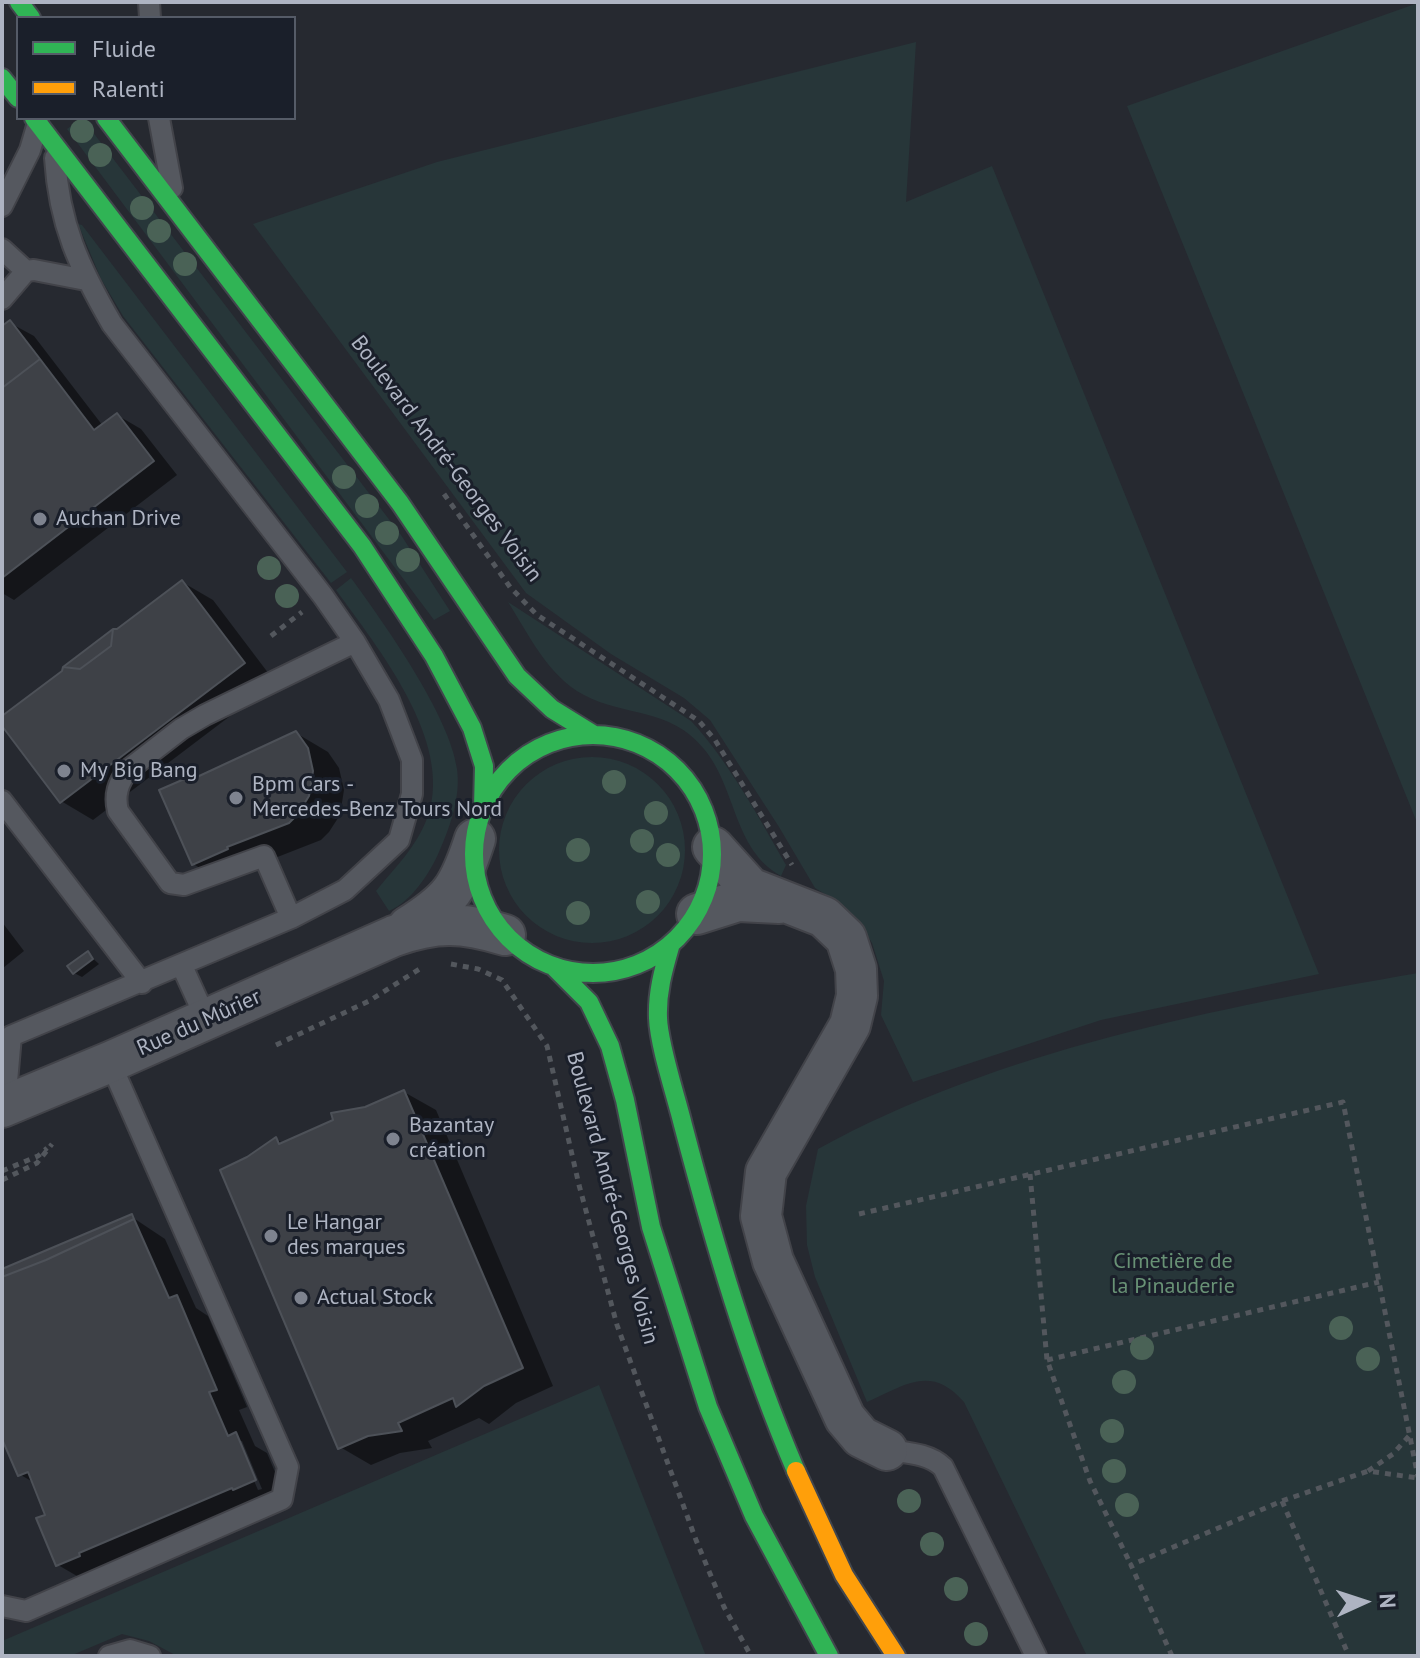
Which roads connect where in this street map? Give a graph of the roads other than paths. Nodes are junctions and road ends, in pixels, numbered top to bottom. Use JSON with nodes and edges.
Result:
{"nodes":[{"id":1,"x":2,"y":78,"type":"edge"},
{"id":2,"x":16,"y":96,"type":"edge"},
{"id":3,"x":108,"y":120,"type":"edge"},
{"id":4,"x":159,"y":120,"type":"edge"},
{"id":5,"x":36,"y":121,"type":"edge"},
{"id":6,"x":55,"y":146,"type":"junction"},
{"id":7,"x":2,"y":206,"type":"edge"},
{"id":8,"x":177,"y":212,"type":"junction"},
{"id":9,"x":2,"y":249,"type":"edge"},
{"id":10,"x":26,"y":271,"type":"junction"},
{"id":11,"x":86,"y":280,"type":"junction"},
{"id":12,"x":2,"y":299,"type":"edge"},
{"id":13,"x":355,"y":642,"type":"junction"},
{"id":14,"x":594,"y":735,"type":"junction"},
{"id":15,"x":2,"y":801,"type":"edge"},
{"id":16,"x":479,"y":824,"type":"junction"},
{"id":17,"x":713,"y":847,"type":"junction"},
{"id":18,"x":791,"y":887,"type":"junction"},
{"id":19,"x":697,"y":914,"type":"junction"},
{"id":20,"x":291,"y":918,"type":"junction"},
{"id":21,"x":505,"y":935,"type":"junction"},
{"id":22,"x":394,"y":936,"type":"junction"},
{"id":23,"x":670,"y":947,"type":"junction"},
{"id":24,"x":182,"y":966,"type":"junction"},
{"id":25,"x":554,"y":967,"type":"junction"},
{"id":26,"x":142,"y":983,"type":"junction"},
{"id":27,"x":206,"y":1019,"type":"junction"},
{"id":28,"x":110,"y":1062,"type":"junction"},
{"id":29,"x":3,"y":1106,"type":"edge"},
{"id":30,"x":887,"y":1450,"type":"joint"},
{"id":31,"x":2,"y":1606,"type":"edge"},
{"id":32,"x":109,"y":1656,"type":"edge"},
{"id":33,"x":150,"y":1656,"type":"edge"},
{"id":34,"x":829,"y":1656,"type":"edge"},
{"id":35,"x":896,"y":1656,"type":"edge"},
{"id":36,"x":1036,"y":1656,"type":"edge"}],
"edges":[{"from":1,"to":2,"type":"main road"},
{"from":3,"to":8,"type":"main road"},
{"from":4,"to":8,"type":"lane"},
{"from":5,"to":6,"type":"main road"},
{"from":5,"to":7,"type":"lane"},
{"from":6,"to":11,"type":"lane"},
{"from":6,"to":16,"type":"main road"},
{"from":8,"to":14,"type":"main road"},
{"from":9,"to":10,"type":"lane"},
{"from":10,"to":11,"type":"lane"},
{"from":10,"to":12,"type":"lane"},
{"from":11,"to":13,"type":"lane"},
{"from":13,"to":20,"type":"lane"},
{"from":13,"to":20,"type":"lane"},
{"from":14,"to":16,"type":"main road"},
{"from":14,"to":17,"type":"main road"},
{"from":15,"to":26,"type":"lane"},
{"from":16,"to":21,"type":"main road"},
{"from":16,"to":22,"type":"street","name":"Rue du Mûrier"},
{"from":17,"to":18,"type":"street"},
{"from":17,"to":19,"type":"main road"},
{"from":18,"to":19,"type":"street"},
{"from":18,"to":30,"type":"street"},
{"from":19,"to":23,"type":"main road"},
{"from":20,"to":24,"type":"lane"},
{"from":21,"to":22,"type":"street","name":"Rue du Mûrier"},
{"from":21,"to":25,"type":"main road"},
{"from":22,"to":27,"type":"street","name":"Rue du Mûrier"},
{"from":23,"to":25,"type":"main road"},
{"from":23,"to":35,"type":"main road"},
{"from":24,"to":26,"type":"lane"},
{"from":24,"to":27,"type":"lane"},
{"from":25,"to":34,"type":"main road","name":"Boulevard André-Georges Voisin"},
{"from":26,"to":29,"type":"lane"},
{"from":27,"to":28,"type":"street","name":"Rue du Mûrier"},
{"from":28,"to":29,"type":"street","name":"Rue du Mûrier"},
{"from":28,"to":31,"type":"lane"},
{"from":30,"to":36,"type":"lane"},
{"from":32,"to":33,"type":"lane"}]}
